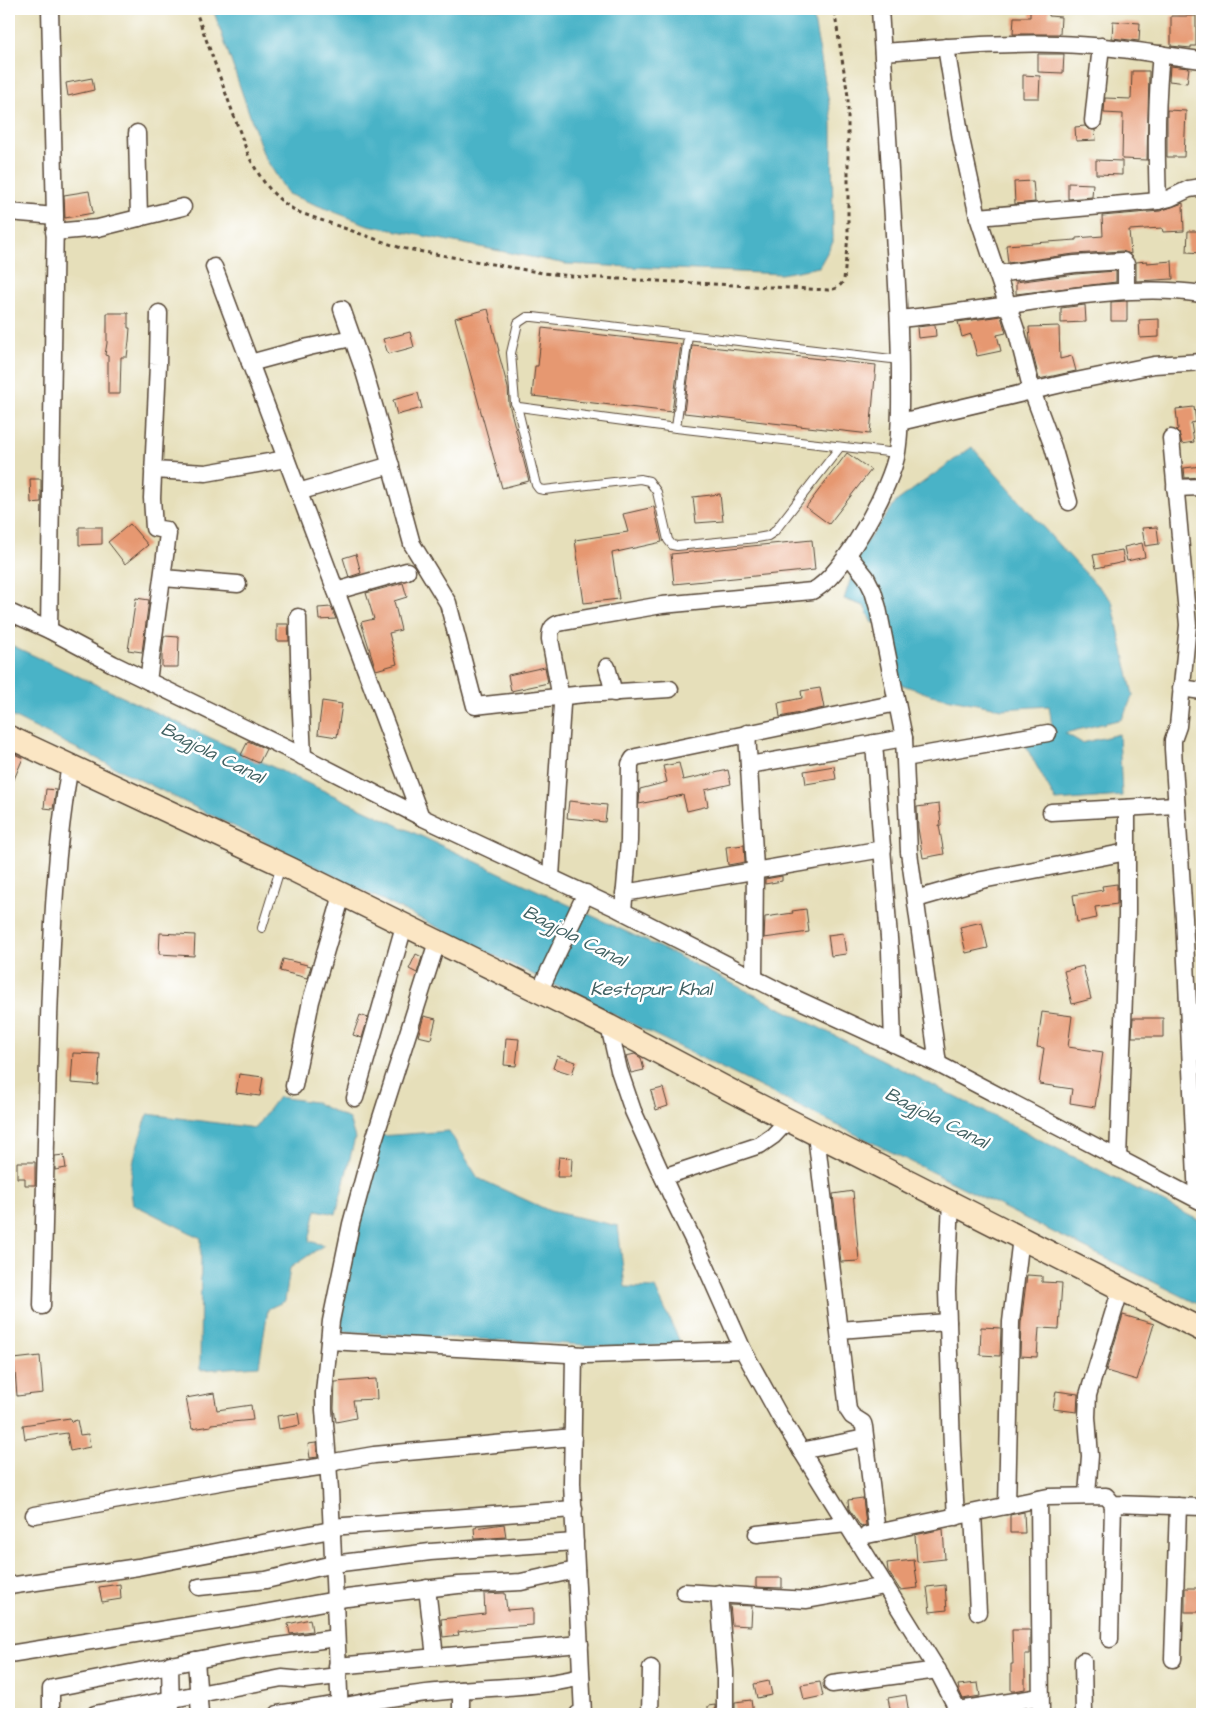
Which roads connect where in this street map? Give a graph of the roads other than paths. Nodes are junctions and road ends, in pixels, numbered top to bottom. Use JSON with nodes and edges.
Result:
{"nodes":[{"id":1,"x":50,"y":9,"type":"edge"},
{"id":2,"x":880,"y":9,"type":"edge"},
{"id":3,"x":1101,"y":46,"type":"junction"},
{"id":4,"x":946,"y":48,"type":"junction"},
{"id":5,"x":883,"y":52,"type":"junction"},
{"id":6,"x":1161,"y":54,"type":"junction"},
{"id":7,"x":1202,"y":60,"type":"edge"},
{"id":8,"x":1093,"y":121,"type":"dead end"},
{"id":9,"x":137,"y":134,"type":"dead end"},
{"id":10,"x":1202,"y":187,"type":"edge"},
{"id":11,"x":1158,"y":201,"type":"junction"},
{"id":12,"x":183,"y":207,"type":"dead end"},
{"id":13,"x":9,"y":212,"type":"edge"},
{"id":14,"x":978,"y":217,"type":"junction"},
{"id":15,"x":140,"y":218,"type":"junction"},
{"id":16,"x":54,"y":224,"type":"junction"},
{"id":17,"x":214,"y":266,"type":"dead end"},
{"id":18,"x":997,"y":274,"type":"junction"},
{"id":19,"x":1126,"y":291,"type":"junction"},
{"id":20,"x":1202,"y":294,"type":"edge"},
{"id":21,"x":1008,"y":304,"type":"junction"},
{"id":22,"x":342,"y":309,"type":"dead end"},
{"id":23,"x":159,"y":313,"type":"dead end"},
{"id":24,"x":899,"y":319,"type":"junction"},
{"id":25,"x":688,"y":336,"type":"junction"},
{"id":26,"x":352,"y":338,"type":"junction"},
{"id":27,"x":900,"y":360,"type":"junction"},
{"id":28,"x":1202,"y":362,"type":"edge"},
{"id":29,"x":250,"y":363,"type":"junction"},
{"id":30,"x":1032,"y":391,"type":"junction"},
{"id":31,"x":516,"y":406,"type":"junction"},
{"id":32,"x":900,"y":422,"type":"junction"},
{"id":33,"x":676,"y":428,"type":"junction"},
{"id":34,"x":1171,"y":438,"type":"dead end"},
{"id":35,"x":840,"y":447,"type":"junction"},
{"id":36,"x":897,"y":453,"type":"junction"},
{"id":37,"x":286,"y":459,"type":"junction"},
{"id":38,"x":391,"y":465,"type":"junction"},
{"id":39,"x":153,"y":470,"type":"junction"},
{"id":40,"x":1202,"y":487,"type":"edge"},
{"id":41,"x":1175,"y":488,"type":"junction"},
{"id":42,"x":298,"y":492,"type":"junction"},
{"id":43,"x":1069,"y":502,"type":"dead end"},
{"id":44,"x":849,"y":556,"type":"junction"},
{"id":45,"x":407,"y":571,"type":"dead end"},
{"id":46,"x":163,"y":578,"type":"junction"},
{"id":47,"x":238,"y":584,"type":"dead end"},
{"id":48,"x":336,"y":591,"type":"junction"},
{"id":49,"x":9,"y":612,"type":"edge"},
{"id":50,"x":298,"y":617,"type":"dead end"},
{"id":51,"x":49,"y":630,"type":"junction"},
{"id":52,"x":607,"y":667,"type":"dead end"},
{"id":53,"x":148,"y":681,"type":"junction"},
{"id":54,"x":1181,"y":688,"type":"junction"},
{"id":55,"x":670,"y":689,"type":"dead end"},
{"id":56,"x":1202,"y":691,"type":"edge"},
{"id":57,"x":614,"y":692,"type":"junction"},
{"id":58,"x":561,"y":698,"type":"junction"},
{"id":59,"x":898,"y":703,"type":"junction"},
{"id":60,"x":747,"y":733,"type":"junction"},
{"id":61,"x":1048,"y":733,"type":"dead end"},
{"id":62,"x":9,"y":737,"type":"edge"},
{"id":63,"x":904,"y":738,"type":"junction"},
{"id":64,"x":874,"y":743,"type":"junction"},
{"id":65,"x":303,"y":757,"type":"junction"},
{"id":66,"x":905,"y":758,"type":"junction"},
{"id":67,"x":70,"y":765,"type":"junction"},
{"id":68,"x":749,"y":765,"type":"junction"},
{"id":69,"x":1176,"y":806,"type":"junction"},
{"id":70,"x":1127,"y":808,"type":"junction"},
{"id":71,"x":1051,"y":812,"type":"dead end"},
{"id":72,"x":421,"y":817,"type":"junction"},
{"id":73,"x":882,"y":849,"type":"junction"},
{"id":74,"x":1127,"y":852,"type":"junction"},
{"id":75,"x":282,"y":865,"type":"junction"},
{"id":76,"x":755,"y":870,"type":"junction"},
{"id":77,"x":551,"y":877,"type":"junction"},
{"id":78,"x":586,"y":893,"type":"junction"},
{"id":79,"x":624,"y":893,"type":"junction"},
{"id":80,"x":342,"y":895,"type":"junction"},
{"id":81,"x":916,"y":899,"type":"junction"},
{"id":82,"x":623,"y":911,"type":"junction"},
{"id":83,"x":404,"y":926,"type":"junction"},
{"id":84,"x":262,"y":928,"type":"dead end"},
{"id":85,"x":437,"y":942,"type":"junction"},
{"id":86,"x":754,"y":979,"type":"junction"},
{"id":87,"x":539,"y":992,"type":"junction"},
{"id":88,"x":609,"y":1026,"type":"junction"},
{"id":89,"x":893,"y":1044,"type":"junction"},
{"id":90,"x":938,"y":1064,"type":"junction"},
{"id":91,"x":294,"y":1086,"type":"dead end"},
{"id":92,"x":355,"y":1098,"type":"dead end"},
{"id":93,"x":788,"y":1120,"type":"junction"},
{"id":94,"x":816,"y":1134,"type":"junction"},
{"id":95,"x":1118,"y":1158,"type":"junction"},
{"id":96,"x":663,"y":1178,"type":"junction"},
{"id":97,"x":951,"y":1201,"type":"junction"},
{"id":98,"x":1200,"y":1201,"type":"edge"},
{"id":99,"x":1021,"y":1237,"type":"junction"},
{"id":100,"x":1121,"y":1288,"type":"junction"},
{"id":101,"x":42,"y":1306,"type":"dead end"},
{"id":102,"x":948,"y":1322,"type":"junction"},
{"id":103,"x":839,"y":1330,"type":"junction"},
{"id":104,"x":1202,"y":1330,"type":"edge"},
{"id":105,"x":329,"y":1341,"type":"junction"},
{"id":106,"x":743,"y":1350,"type":"junction"},
{"id":107,"x":574,"y":1354,"type":"junction"},
{"id":108,"x":573,"y":1437,"type":"junction"},
{"id":109,"x":865,"y":1438,"type":"junction"},
{"id":110,"x":801,"y":1451,"type":"junction"},
{"id":111,"x":328,"y":1464,"type":"junction"},
{"id":112,"x":1087,"y":1496,"type":"junction"},
{"id":113,"x":1039,"y":1499,"type":"junction"},
{"id":114,"x":1113,"y":1504,"type":"junction"},
{"id":115,"x":1008,"y":1506,"type":"junction"},
{"id":116,"x":1178,"y":1506,"type":"junction"},
{"id":117,"x":1202,"y":1507,"type":"edge"},
{"id":118,"x":574,"y":1509,"type":"junction"},
{"id":119,"x":973,"y":1514,"type":"junction"},
{"id":120,"x":34,"y":1515,"type":"dead end"},
{"id":121,"x":956,"y":1517,"type":"junction"},
{"id":122,"x":846,"y":1524,"type":"junction"},
{"id":123,"x":331,"y":1528,"type":"junction"},
{"id":124,"x":757,"y":1534,"type":"dead end"},
{"id":125,"x":877,"y":1534,"type":"junction"},
{"id":126,"x":855,"y":1538,"type":"junction"},
{"id":127,"x":575,"y":1542,"type":"junction"},
{"id":128,"x":333,"y":1564,"type":"junction"},
{"id":129,"x":576,"y":1570,"type":"junction"},
{"id":130,"x":9,"y":1586,"type":"edge"},
{"id":131,"x":885,"y":1586,"type":"junction"},
{"id":132,"x":199,"y":1587,"type":"dead end"},
{"id":133,"x":426,"y":1588,"type":"junction"},
{"id":134,"x":684,"y":1592,"type":"dead end"},
{"id":135,"x":719,"y":1593,"type":"junction"},
{"id":136,"x":335,"y":1600,"type":"junction"},
{"id":137,"x":978,"y":1612,"type":"dead end"},
{"id":138,"x":336,"y":1638,"type":"junction"},
{"id":139,"x":1110,"y":1639,"type":"dead end"},
{"id":140,"x":580,"y":1644,"type":"junction"},
{"id":141,"x":9,"y":1654,"type":"edge"},
{"id":142,"x":435,"y":1657,"type":"junction"},
{"id":143,"x":1173,"y":1658,"type":"dead end"},
{"id":144,"x":196,"y":1660,"type":"junction"},
{"id":145,"x":1083,"y":1661,"type":"dead end"},
{"id":146,"x":170,"y":1664,"type":"junction"},
{"id":147,"x":651,"y":1668,"type":"dead end"},
{"id":148,"x":938,"y":1670,"type":"junction"},
{"id":149,"x":338,"y":1671,"type":"junction"},
{"id":150,"x":581,"y":1677,"type":"junction"},
{"id":151,"x":832,"y":1684,"type":"dead end"},
{"id":152,"x":461,"y":1690,"type":"junction"},
{"id":153,"x":198,"y":1694,"type":"junction"},
{"id":154,"x":1040,"y":1697,"type":"junction"},
{"id":155,"x":171,"y":1707,"type":"edge"},
{"id":156,"x":340,"y":1709,"type":"edge"},
{"id":157,"x":959,"y":1712,"type":"edge"},
{"id":158,"x":51,"y":1714,"type":"edge"},
{"id":159,"x":95,"y":1714,"type":"edge"},
{"id":160,"x":200,"y":1714,"type":"edge"},
{"id":161,"x":278,"y":1714,"type":"edge"},
{"id":162,"x":461,"y":1714,"type":"edge"},
{"id":163,"x":578,"y":1714,"type":"edge"},
{"id":164,"x":650,"y":1714,"type":"edge"},
{"id":165,"x":725,"y":1714,"type":"edge"},
{"id":166,"x":1041,"y":1714,"type":"edge"},
{"id":167,"x":1084,"y":1714,"type":"edge"}],
"edges":[{"from":1,"to":16,"type":"street"},
{"from":2,"to":5,"type":"street"},
{"from":3,"to":4,"type":"street"},
{"from":3,"to":6,"type":"street"},
{"from":3,"to":8,"type":"street"},
{"from":4,"to":5,"type":"street"},
{"from":4,"to":14,"type":"street"},
{"from":5,"to":24,"type":"street"},
{"from":6,"to":7,"type":"street"},
{"from":6,"to":11,"type":"street"},
{"from":9,"to":15,"type":"street"},
{"from":10,"to":11,"type":"street"},
{"from":11,"to":14,"type":"street"},
{"from":12,"to":15,"type":"street"},
{"from":13,"to":16,"type":"street"},
{"from":14,"to":18,"type":"street"},
{"from":15,"to":16,"type":"street"},
{"from":16,"to":51,"type":"street"},
{"from":17,"to":29,"type":"street"},
{"from":18,"to":19,"type":"street"},
{"from":18,"to":21,"type":"street"},
{"from":19,"to":20,"type":"street"},
{"from":19,"to":21,"type":"street"},
{"from":21,"to":24,"type":"street"},
{"from":21,"to":30,"type":"street"},
{"from":22,"to":26,"type":"street"},
{"from":23,"to":39,"type":"street"},
{"from":24,"to":27,"type":"street"},
{"from":25,"to":27,"type":"lane"},
{"from":25,"to":31,"type":"lane"},
{"from":25,"to":33,"type":"lane"},
{"from":26,"to":29,"type":"street"},
{"from":26,"to":38,"type":"street"},
{"from":27,"to":32,"type":"street"},
{"from":28,"to":30,"type":"street"},
{"from":29,"to":37,"type":"street"},
{"from":30,"to":32,"type":"street"},
{"from":30,"to":43,"type":"street"},
{"from":31,"to":33,"type":"lane"},
{"from":31,"to":35,"type":"lane"},
{"from":32,"to":36,"type":"street"},
{"from":33,"to":35,"type":"lane"},
{"from":34,"to":41,"type":"street"},
{"from":35,"to":36,"type":"lane"},
{"from":36,"to":44,"type":"street"},
{"from":37,"to":39,"type":"street"},
{"from":37,"to":42,"type":"street"},
{"from":38,"to":42,"type":"street"},
{"from":38,"to":58,"type":"street"},
{"from":39,"to":46,"type":"street"},
{"from":40,"to":41,"type":"street"},
{"from":41,"to":54,"type":"street"},
{"from":42,"to":48,"type":"street"},
{"from":44,"to":58,"type":"street"},
{"from":44,"to":59,"type":"street"},
{"from":45,"to":48,"type":"street"},
{"from":46,"to":47,"type":"street"},
{"from":46,"to":53,"type":"street"},
{"from":48,"to":72,"type":"street"},
{"from":49,"to":51,"type":"street"},
{"from":50,"to":65,"type":"street"},
{"from":51,"to":53,"type":"street"},
{"from":52,"to":57,"type":"street"},
{"from":53,"to":65,"type":"street"},
{"from":54,"to":56,"type":"street"},
{"from":54,"to":69,"type":"street"},
{"from":55,"to":57,"type":"street"},
{"from":57,"to":58,"type":"street"},
{"from":58,"to":77,"type":"street"},
{"from":59,"to":60,"type":"street"},
{"from":59,"to":63,"type":"street"},
{"from":60,"to":68,"type":"street"},
{"from":60,"to":79,"type":"street"},
{"from":61,"to":66,"type":"street"},
{"from":62,"to":67,"type":"street"},
{"from":63,"to":64,"type":"street"},
{"from":63,"to":66,"type":"street"},
{"from":64,"to":68,"type":"street"},
{"from":64,"to":73,"type":"street"},
{"from":65,"to":72,"type":"street"},
{"from":66,"to":81,"type":"street"},
{"from":67,"to":75,"type":"street"},
{"from":67,"to":101,"type":"street"},
{"from":68,"to":76,"type":"street"},
{"from":69,"to":70,"type":"street"},
{"from":69,"to":98,"type":"street"},
{"from":70,"to":71,"type":"street"},
{"from":70,"to":74,"type":"street"},
{"from":72,"to":77,"type":"street"},
{"from":73,"to":76,"type":"street"},
{"from":73,"to":89,"type":"street"},
{"from":74,"to":81,"type":"street"},
{"from":74,"to":95,"type":"street"},
{"from":75,"to":80,"type":"street"},
{"from":75,"to":84,"type":"lane"},
{"from":76,"to":79,"type":"street"},
{"from":76,"to":86,"type":"street"},
{"from":77,"to":78,"type":"street"},
{"from":78,"to":82,"type":"street"},
{"from":78,"to":87,"type":"street"},
{"from":79,"to":82,"type":"street"},
{"from":80,"to":83,"type":"street"},
{"from":80,"to":91,"type":"street"},
{"from":81,"to":90,"type":"street"},
{"from":82,"to":86,"type":"street"},
{"from":83,"to":85,"type":"street"},
{"from":83,"to":92,"type":"street"},
{"from":85,"to":87,"type":"street"},
{"from":85,"to":105,"type":"street"},
{"from":86,"to":89,"type":"street"},
{"from":87,"to":88,"type":"street"},
{"from":88,"to":93,"type":"street"},
{"from":88,"to":96,"type":"street"},
{"from":89,"to":90,"type":"street"},
{"from":90,"to":95,"type":"street"},
{"from":93,"to":94,"type":"street"},
{"from":93,"to":96,"type":"street"},
{"from":94,"to":97,"type":"street"},
{"from":94,"to":103,"type":"street"},
{"from":95,"to":98,"type":"street"},
{"from":96,"to":106,"type":"street"},
{"from":97,"to":99,"type":"street"},
{"from":97,"to":102,"type":"street"},
{"from":99,"to":100,"type":"street"},
{"from":99,"to":115,"type":"street"},
{"from":100,"to":104,"type":"street"},
{"from":100,"to":112,"type":"street"},
{"from":102,"to":103,"type":"street"},
{"from":102,"to":121,"type":"street"},
{"from":103,"to":109,"type":"street"},
{"from":105,"to":107,"type":"street"},
{"from":105,"to":111,"type":"street"},
{"from":106,"to":107,"type":"street"},
{"from":106,"to":110,"type":"street"},
{"from":107,"to":108,"type":"street"},
{"from":108,"to":111,"type":"street"},
{"from":108,"to":118,"type":"street"},
{"from":109,"to":110,"type":"street"},
{"from":109,"to":125,"type":"street"},
{"from":110,"to":122,"type":"street"},
{"from":111,"to":120,"type":"street"},
{"from":111,"to":123,"type":"street"},
{"from":112,"to":113,"type":"street"},
{"from":112,"to":114,"type":"street"},
{"from":113,"to":115,"type":"street"},
{"from":113,"to":154,"type":"street"},
{"from":114,"to":116,"type":"street"},
{"from":114,"to":139,"type":"street"},
{"from":115,"to":119,"type":"street"},
{"from":116,"to":117,"type":"street"},
{"from":116,"to":143,"type":"street"},
{"from":118,"to":123,"type":"street"},
{"from":118,"to":127,"type":"street"},
{"from":119,"to":121,"type":"street"},
{"from":119,"to":137,"type":"street"},
{"from":121,"to":125,"type":"street"},
{"from":122,"to":124,"type":"street"},
{"from":122,"to":126,"type":"street"},
{"from":123,"to":128,"type":"street"},
{"from":123,"to":130,"type":"street"},
{"from":125,"to":126,"type":"street"},
{"from":126,"to":131,"type":"street"},
{"from":127,"to":128,"type":"street"},
{"from":127,"to":129,"type":"street"},
{"from":128,"to":132,"type":"street"},
{"from":128,"to":136,"type":"street"},
{"from":129,"to":133,"type":"street"},
{"from":129,"to":140,"type":"street"},
{"from":131,"to":135,"type":"street"},
{"from":131,"to":148,"type":"street"},
{"from":133,"to":136,"type":"street"},
{"from":133,"to":142,"type":"street"},
{"from":134,"to":135,"type":"street"},
{"from":135,"to":165,"type":"street"},
{"from":136,"to":138,"type":"street"},
{"from":136,"to":141,"type":"street"},
{"from":138,"to":144,"type":"street"},
{"from":138,"to":149,"type":"street"},
{"from":140,"to":142,"type":"street"},
{"from":140,"to":150,"type":"street"},
{"from":142,"to":149,"type":"street"},
{"from":144,"to":146,"type":"street"},
{"from":144,"to":153,"type":"street"},
{"from":145,"to":167,"type":"street"},
{"from":146,"to":155,"type":"street"},
{"from":146,"to":158,"type":"street"},
{"from":147,"to":164,"type":"street"},
{"from":148,"to":151,"type":"street"},
{"from":148,"to":157,"type":"street"},
{"from":149,"to":153,"type":"street"},
{"from":149,"to":156,"type":"street"},
{"from":150,"to":152,"type":"street"},
{"from":150,"to":163,"type":"street"},
{"from":152,"to":156,"type":"street"},
{"from":152,"to":162,"type":"street"},
{"from":153,"to":155,"type":"street"},
{"from":153,"to":160,"type":"street"},
{"from":154,"to":157,"type":"street"},
{"from":154,"to":166,"type":"street"},
{"from":155,"to":159,"type":"street"},
{"from":156,"to":161,"type":"street"}]}
